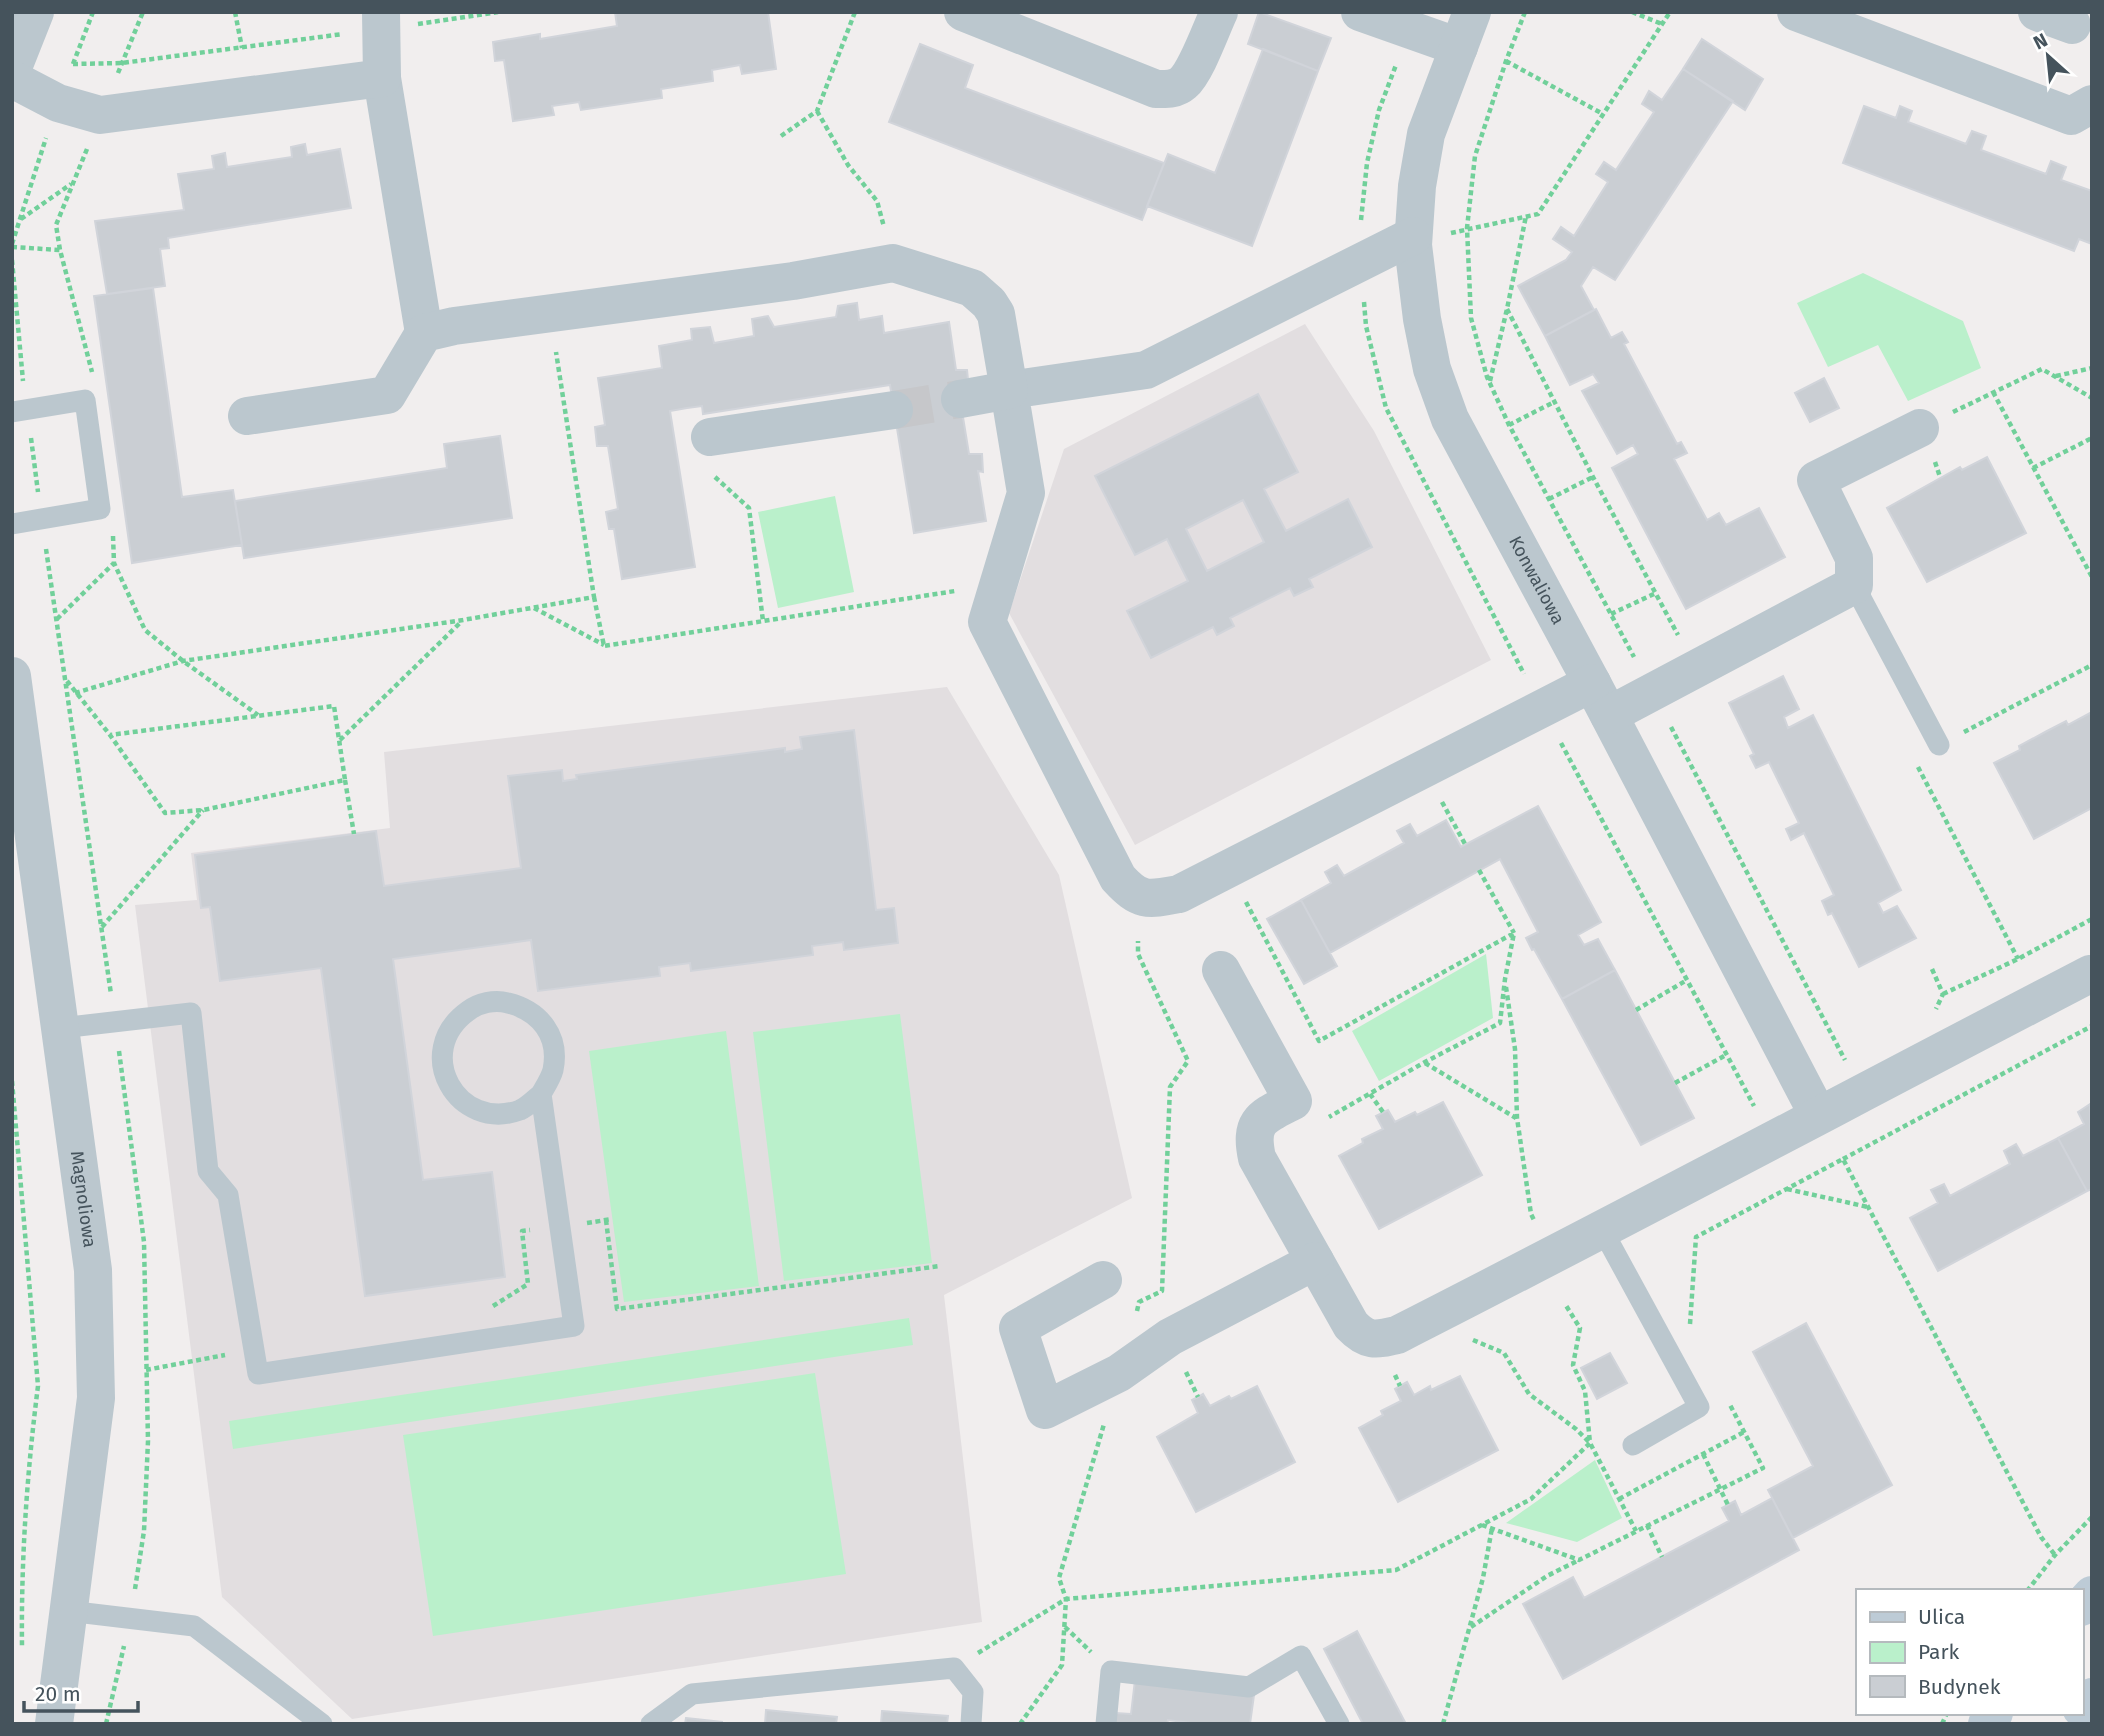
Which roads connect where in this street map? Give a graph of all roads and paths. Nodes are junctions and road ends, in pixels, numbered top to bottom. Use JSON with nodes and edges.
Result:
{"nodes":[{"id":1,"x":35,"y":12,"type":"edge"},
{"id":2,"x":143,"y":12,"type":"edge"},
{"id":3,"x":236,"y":12,"type":"edge"},
{"id":4,"x":498,"y":12,"type":"edge"},
{"id":5,"x":855,"y":12,"type":"edge"},
{"id":6,"x":962,"y":12,"type":"edge"},
{"id":7,"x":1219,"y":12,"type":"edge"},
{"id":8,"x":1360,"y":12,"type":"edge"},
{"id":9,"x":1525,"y":12,"type":"edge"},
{"id":10,"x":1632,"y":12,"type":"edge"},
{"id":11,"x":1670,"y":12,"type":"edge"},
{"id":12,"x":1796,"y":12,"type":"edge"},
{"id":13,"x":463,"y":15,"type":"edge"},
{"id":14,"x":381,"y":21,"type":"edge"},
{"id":15,"x":1662,"y":24,"type":"junction"},
{"id":16,"x":1466,"y":29,"type":"edge"},
{"id":17,"x":242,"y":48,"type":"junction"},
{"id":18,"x":1506,"y":61,"type":"junction"},
{"id":19,"x":122,"y":63,"type":"junction"},
{"id":20,"x":73,"y":64,"type":"dead end"},
{"id":21,"x":12,"y":70,"type":"edge"},
{"id":22,"x":382,"y":78,"type":"junction"},
{"id":23,"x":12,"y":79,"type":"edge"},
{"id":24,"x":2092,"y":104,"type":"edge"},
{"id":25,"x":817,"y":111,"type":"junction"},
{"id":26,"x":1603,"y":114,"type":"junction"},
{"id":27,"x":100,"y":115,"type":"junction"},
{"id":28,"x":781,"y":135,"type":"dead end"},
{"id":29,"x":73,"y":183,"type":"junction"},
{"id":30,"x":1526,"y":216,"type":"junction"},
{"id":31,"x":20,"y":219,"type":"dead end"},
{"id":32,"x":1467,"y":228,"type":"junction"},
{"id":33,"x":1413,"y":241,"type":"junction"},
{"id":34,"x":12,"y":247,"type":"edge"},
{"id":35,"x":60,"y":250,"type":"junction"},
{"id":36,"x":12,"y":260,"type":"edge"},
{"id":37,"x":893,"y":263,"type":"junction"},
{"id":38,"x":1507,"y":309,"type":"junction"},
{"id":39,"x":550,"y":313,"type":"junction"},
{"id":40,"x":424,"y":333,"type":"junction"},
{"id":41,"x":2092,"y":368,"type":"edge"},
{"id":42,"x":2055,"y":376,"type":"junction"},
{"id":43,"x":94,"y":381,"type":"dead end"},
{"id":44,"x":1489,"y":382,"type":"junction"},
{"id":45,"x":32,"y":386,"type":"dead end"},
{"id":46,"x":1009,"y":390,"type":"junction"},
{"id":47,"x":1993,"y":392,"type":"junction"},
{"id":48,"x":2092,"y":398,"type":"edge"},
{"id":49,"x":960,"y":399,"type":"tunnel mouth"},
{"id":50,"x":1554,"y":402,"type":"junction"},
{"id":51,"x":894,"y":410,"type":"tunnel mouth"},
{"id":52,"x":12,"y":412,"type":"edge"},
{"id":53,"x":247,"y":415,"type":"dead end"},
{"id":54,"x":1509,"y":425,"type":"junction"},
{"id":55,"x":1920,"y":428,"type":"joint"},
{"id":56,"x":2092,"y":438,"type":"edge"},
{"id":57,"x":708,"y":453,"type":"joint"},
{"id":58,"x":2034,"y":468,"type":"junction"},
{"id":59,"x":1593,"y":477,"type":"junction"},
{"id":60,"x":1549,"y":499,"type":"junction"},
{"id":61,"x":12,"y":524,"type":"edge"},
{"id":62,"x":113,"y":528,"type":"dead end"},
{"id":63,"x":114,"y":563,"type":"junction"},
{"id":64,"x":2092,"y":578,"type":"edge"},
{"id":65,"x":999,"y":584,"type":"junction"},
{"id":66,"x":1854,"y":586,"type":"junction"},
{"id":67,"x":1656,"y":593,"type":"junction"},
{"id":68,"x":594,"y":597,"type":"junction"},
{"id":69,"x":534,"y":608,"type":"junction"},
{"id":70,"x":1611,"y":614,"type":"junction"},
{"id":71,"x":56,"y":620,"type":"dead end"},
{"id":72,"x":463,"y":620,"type":"junction"},
{"id":73,"x":763,"y":621,"type":"junction"},
{"id":74,"x":604,"y":646,"type":"junction"},
{"id":75,"x":183,"y":660,"type":"junction"},
{"id":76,"x":2092,"y":666,"type":"edge"},
{"id":77,"x":1697,"y":669,"type":"junction"},
{"id":78,"x":12,"y":676,"type":"edge"},
{"id":79,"x":64,"y":677,"type":"dead end"},
{"id":80,"x":1653,"y":692,"type":"junction"},
{"id":81,"x":75,"y":693,"type":"junction"},
{"id":82,"x":1601,"y":699,"type":"junction"},
{"id":83,"x":259,"y":716,"type":"junction"},
{"id":84,"x":15,"y":718,"type":"edge"},
{"id":85,"x":110,"y":735,"type":"junction"},
{"id":86,"x":339,"y":741,"type":"junction"},
{"id":87,"x":1939,"y":745,"type":"junction"},
{"id":88,"x":345,"y":780,"type":"junction"},
{"id":89,"x":1438,"y":795,"type":"dead end"},
{"id":90,"x":203,"y":810,"type":"junction"},
{"id":91,"x":354,"y":834,"type":"dead end"},
{"id":92,"x":1465,"y":844,"type":"dead end"},
{"id":93,"x":1479,"y":870,"type":"dead end"},
{"id":94,"x":1245,"y":900,"type":"dead end"},
{"id":95,"x":2092,"y":919,"type":"edge"},
{"id":96,"x":101,"y":927,"type":"dead end"},
{"id":97,"x":1514,"y":933,"type":"junction"},
{"id":98,"x":1138,"y":941,"type":"dead end"},
{"id":99,"x":2018,"y":959,"type":"junction"},
{"id":100,"x":1221,"y":970,"type":"dead end"},
{"id":101,"x":2090,"y":974,"type":"edge"},
{"id":102,"x":1505,"y":979,"type":"junction"},
{"id":103,"x":1687,"y":980,"type":"dead end"},
{"id":104,"x":1943,"y":994,"type":"dead end"},
{"id":105,"x":1636,"y":1010,"type":"dead end"},
{"id":106,"x":2092,"y":1026,"type":"edge"},
{"id":107,"x":61,"y":1028,"type":"junction"},
{"id":108,"x":1726,"y":1055,"type":"dead end"},
{"id":109,"x":1188,"y":1062,"type":"dead end"},
{"id":110,"x":1424,"y":1062,"type":"junction"},
{"id":111,"x":12,"y":1081,"type":"edge"},
{"id":112,"x":1675,"y":1083,"type":"dead end"},
{"id":113,"x":1862,"y":1092,"type":"junction"},
{"id":114,"x":541,"y":1094,"type":"junction"},
{"id":115,"x":1370,"y":1094,"type":"junction"},
{"id":116,"x":1383,"y":1112,"type":"dead end"},
{"id":117,"x":1818,"y":1115,"type":"junction"},
{"id":118,"x":1517,"y":1118,"type":"junction"},
{"id":119,"x":1325,"y":1119,"type":"dead end"},
{"id":120,"x":1843,"y":1159,"type":"junction"},
{"id":121,"x":1786,"y":1189,"type":"junction"},
{"id":122,"x":1868,"y":1207,"type":"junction"},
{"id":123,"x":560,"y":1226,"type":"junction"},
{"id":124,"x":1603,"y":1231,"type":"junction"},
{"id":125,"x":1553,"y":1256,"type":"junction"},
{"id":126,"x":1315,"y":1261,"type":"junction"},
{"id":127,"x":940,"y":1266,"type":"dead end"},
{"id":128,"x":1103,"y":1280,"type":"dead end"},
{"id":129,"x":1565,"y":1304,"type":"dead end"},
{"id":130,"x":485,"y":1312,"type":"dead end"},
{"id":131,"x":1689,"y":1327,"type":"dead end"},
{"id":132,"x":1467,"y":1338,"type":"dead end"},
{"id":133,"x":254,"y":1349,"type":"junction"},
{"id":134,"x":146,"y":1370,"type":"dead end"},
{"id":135,"x":1726,"y":1397,"type":"dead end"},
{"id":136,"x":1744,"y":1432,"type":"junction"},
{"id":137,"x":1590,"y":1443,"type":"junction"},
{"id":138,"x":1633,"y":1445,"type":"dead end"},
{"id":139,"x":1703,"y":1454,"type":"junction"},
{"id":140,"x":1721,"y":1489,"type":"junction"},
{"id":141,"x":1619,"y":1499,"type":"junction"},
{"id":142,"x":1728,"y":1505,"type":"dead end"},
{"id":143,"x":2092,"y":1517,"type":"edge"},
{"id":144,"x":1482,"y":1525,"type":"junction"},
{"id":145,"x":1647,"y":1525,"type":"junction"},
{"id":146,"x":1492,"y":1528,"type":"junction"},
{"id":147,"x":1636,"y":1531,"type":"junction"},
{"id":148,"x":2055,"y":1555,"type":"junction"},
{"id":149,"x":1662,"y":1557,"type":"dead end"},
{"id":150,"x":1578,"y":1560,"type":"junction"},
{"id":151,"x":2029,"y":1589,"type":"edge"},
{"id":152,"x":68,"y":1611,"type":"junction"},
{"id":153,"x":1470,"y":1628,"type":"junction"},
{"id":154,"x":22,"y":1656,"type":"dead end"},
{"id":155,"x":954,"y":1668,"type":"junction"},
{"id":156,"x":54,"y":1724,"type":"edge"},
{"id":157,"x":322,"y":1724,"type":"edge"},
{"id":158,"x":651,"y":1724,"type":"edge"},
{"id":159,"x":971,"y":1724,"type":"edge"},
{"id":160,"x":1106,"y":1724,"type":"edge"},
{"id":161,"x":1339,"y":1724,"type":"edge"},
{"id":162,"x":1443,"y":1724,"type":"edge"}],
"edges":[{"from":1,"to":21,"type":"street"},
{"from":2,"to":19,"type":"path"},
{"from":3,"to":17,"type":"path"},
{"from":4,"to":13,"type":"path"},
{"from":5,"to":25,"type":"path"},
{"from":6,"to":7,"type":"street"},
{"from":8,"to":16,"type":"street"},
{"from":9,"to":18,"type":"path"},
{"from":10,"to":15,"type":"path"},
{"from":11,"to":15,"type":"path"},
{"from":12,"to":24,"type":"street"},
{"from":13,"to":14,"type":"path"},
{"from":14,"to":17,"type":"path"},
{"from":14,"to":22,"type":"street"},
{"from":15,"to":26,"type":"path"},
{"from":16,"to":33,"type":"street","name":"Konwaliowa"},
{"from":17,"to":19,"type":"path"},
{"from":18,"to":26,"type":"path"},
{"from":18,"to":32,"type":"path"},
{"from":19,"to":20,"type":"path"},
{"from":19,"to":27,"type":"path"},
{"from":22,"to":27,"type":"street"},
{"from":22,"to":40,"type":"street"},
{"from":23,"to":27,"type":"street"},
{"from":25,"to":28,"type":"path"},
{"from":25,"to":37,"type":"path"},
{"from":26,"to":30,"type":"path"},
{"from":27,"to":29,"type":"path"},
{"from":29,"to":31,"type":"path"},
{"from":29,"to":35,"type":"path"},
{"from":30,"to":32,"type":"path"},
{"from":30,"to":38,"type":"path"},
{"from":32,"to":33,"type":"path"},
{"from":32,"to":44,"type":"path"},
{"from":33,"to":46,"type":"street"},
{"from":33,"to":82,"type":"street","name":"Konwaliowa"},
{"from":34,"to":35,"type":"path"},
{"from":35,"to":43,"type":"path"},
{"from":36,"to":45,"type":"path"},
{"from":37,"to":39,"type":"street"},
{"from":37,"to":46,"type":"street"},
{"from":38,"to":44,"type":"path"},
{"from":38,"to":50,"type":"path"},
{"from":39,"to":40,"type":"street"},
{"from":39,"to":68,"type":"path"},
{"from":40,"to":53,"type":"street"},
{"from":41,"to":42,"type":"path"},
{"from":42,"to":47,"type":"path"},
{"from":42,"to":48,"type":"path"},
{"from":44,"to":54,"type":"path"},
{"from":46,"to":49,"type":"street"},
{"from":46,"to":65,"type":"street"},
{"from":47,"to":55,"type":"path"},
{"from":47,"to":58,"type":"path"},
{"from":50,"to":54,"type":"path"},
{"from":50,"to":59,"type":"path"},
{"from":51,"to":57,"type":"street"},
{"from":52,"to":61,"type":"lane"},
{"from":54,"to":60,"type":"path"},
{"from":55,"to":66,"type":"street"},
{"from":56,"to":58,"type":"path"},
{"from":57,"to":73,"type":"path"},
{"from":58,"to":64,"type":"path"},
{"from":59,"to":60,"type":"path"},
{"from":59,"to":67,"type":"path"},
{"from":60,"to":70,"type":"path"},
{"from":62,"to":63,"type":"path"},
{"from":63,"to":71,"type":"path"},
{"from":63,"to":75,"type":"path"},
{"from":65,"to":73,"type":"path"},
{"from":65,"to":82,"type":"street"},
{"from":66,"to":77,"type":"street"},
{"from":66,"to":87,"type":"lane"},
{"from":67,"to":70,"type":"path"},
{"from":67,"to":77,"type":"path"},
{"from":68,"to":69,"type":"path"},
{"from":68,"to":74,"type":"path"},
{"from":69,"to":72,"type":"path"},
{"from":69,"to":74,"type":"path"},
{"from":70,"to":80,"type":"path"},
{"from":72,"to":75,"type":"path"},
{"from":72,"to":86,"type":"path"},
{"from":73,"to":74,"type":"path"},
{"from":75,"to":81,"type":"path"},
{"from":75,"to":83,"type":"path"},
{"from":76,"to":87,"type":"path"},
{"from":77,"to":80,"type":"street"},
{"from":78,"to":84,"type":"street","name":"Magnoliowa"},
{"from":79,"to":81,"type":"path"},
{"from":80,"to":82,"type":"street"},
{"from":80,"to":113,"type":"path"},
{"from":81,"to":85,"type":"path"},
{"from":82,"to":117,"type":"street","name":"Konwaliowa"},
{"from":83,"to":85,"type":"path"},
{"from":83,"to":86,"type":"path"},
{"from":84,"to":107,"type":"street","name":"Magnoliowa"},
{"from":85,"to":90,"type":"path"},
{"from":86,"to":88,"type":"path"},
{"from":87,"to":99,"type":"path"},
{"from":88,"to":90,"type":"path"},
{"from":88,"to":91,"type":"path"},
{"from":89,"to":92,"type":"path"},
{"from":90,"to":96,"type":"path"},
{"from":93,"to":97,"type":"path"},
{"from":94,"to":97,"type":"path"},
{"from":95,"to":99,"type":"path"},
{"from":97,"to":102,"type":"path"},
{"from":98,"to":109,"type":"path"},
{"from":99,"to":104,"type":"path"},
{"from":100,"to":126,"type":"street"},
{"from":101,"to":113,"type":"street"},
{"from":102,"to":110,"type":"path"},
{"from":102,"to":118,"type":"path"},
{"from":103,"to":105,"type":"path"},
{"from":106,"to":120,"type":"path"},
{"from":107,"to":133,"type":"lane"},
{"from":107,"to":152,"type":"street","name":"Magnoliowa"},
{"from":108,"to":112,"type":"path"},
{"from":110,"to":115,"type":"path"},
{"from":110,"to":118,"type":"path"},
{"from":111,"to":154,"type":"path"},
{"from":113,"to":117,"type":"street"},
{"from":114,"to":114,"type":"lane"},
{"from":114,"to":123,"type":"lane"},
{"from":115,"to":116,"type":"path"},
{"from":115,"to":119,"type":"path"},
{"from":117,"to":124,"type":"street"},
{"from":118,"to":125,"type":"path"},
{"from":120,"to":121,"type":"path"},
{"from":120,"to":122,"type":"path"},
{"from":121,"to":122,"type":"path"},
{"from":121,"to":131,"type":"path"},
{"from":122,"to":148,"type":"path"},
{"from":123,"to":127,"type":"path"},
{"from":123,"to":130,"type":"path"},
{"from":123,"to":133,"type":"lane"},
{"from":124,"to":125,"type":"street"},
{"from":124,"to":138,"type":"lane"},
{"from":125,"to":126,"type":"street"},
{"from":126,"to":128,"type":"street"},
{"from":129,"to":137,"type":"path"},
{"from":132,"to":137,"type":"path"},
{"from":133,"to":134,"type":"path"},
{"from":135,"to":136,"type":"path"},
{"from":136,"to":139,"type":"path"},
{"from":136,"to":140,"type":"path"},
{"from":137,"to":141,"type":"path"},
{"from":137,"to":144,"type":"path"},
{"from":139,"to":140,"type":"path"},
{"from":139,"to":141,"type":"path"},
{"from":140,"to":142,"type":"path"},
{"from":140,"to":145,"type":"path"},
{"from":141,"to":147,"type":"path"},
{"from":143,"to":148,"type":"path"},
{"from":144,"to":146,"type":"path"},
{"from":144,"to":155,"type":"path"},
{"from":145,"to":147,"type":"path"},
{"from":145,"to":149,"type":"path"},
{"from":146,"to":150,"type":"path"},
{"from":146,"to":153,"type":"path"},
{"from":147,"to":150,"type":"path"},
{"from":148,"to":151,"type":"path"},
{"from":150,"to":153,"type":"path"},
{"from":152,"to":156,"type":"street","name":"Magnoliowa"},
{"from":152,"to":157,"type":"lane"},
{"from":153,"to":162,"type":"path"},
{"from":155,"to":158,"type":"lane"},
{"from":155,"to":159,"type":"lane"},
{"from":160,"to":161,"type":"lane"}]}
